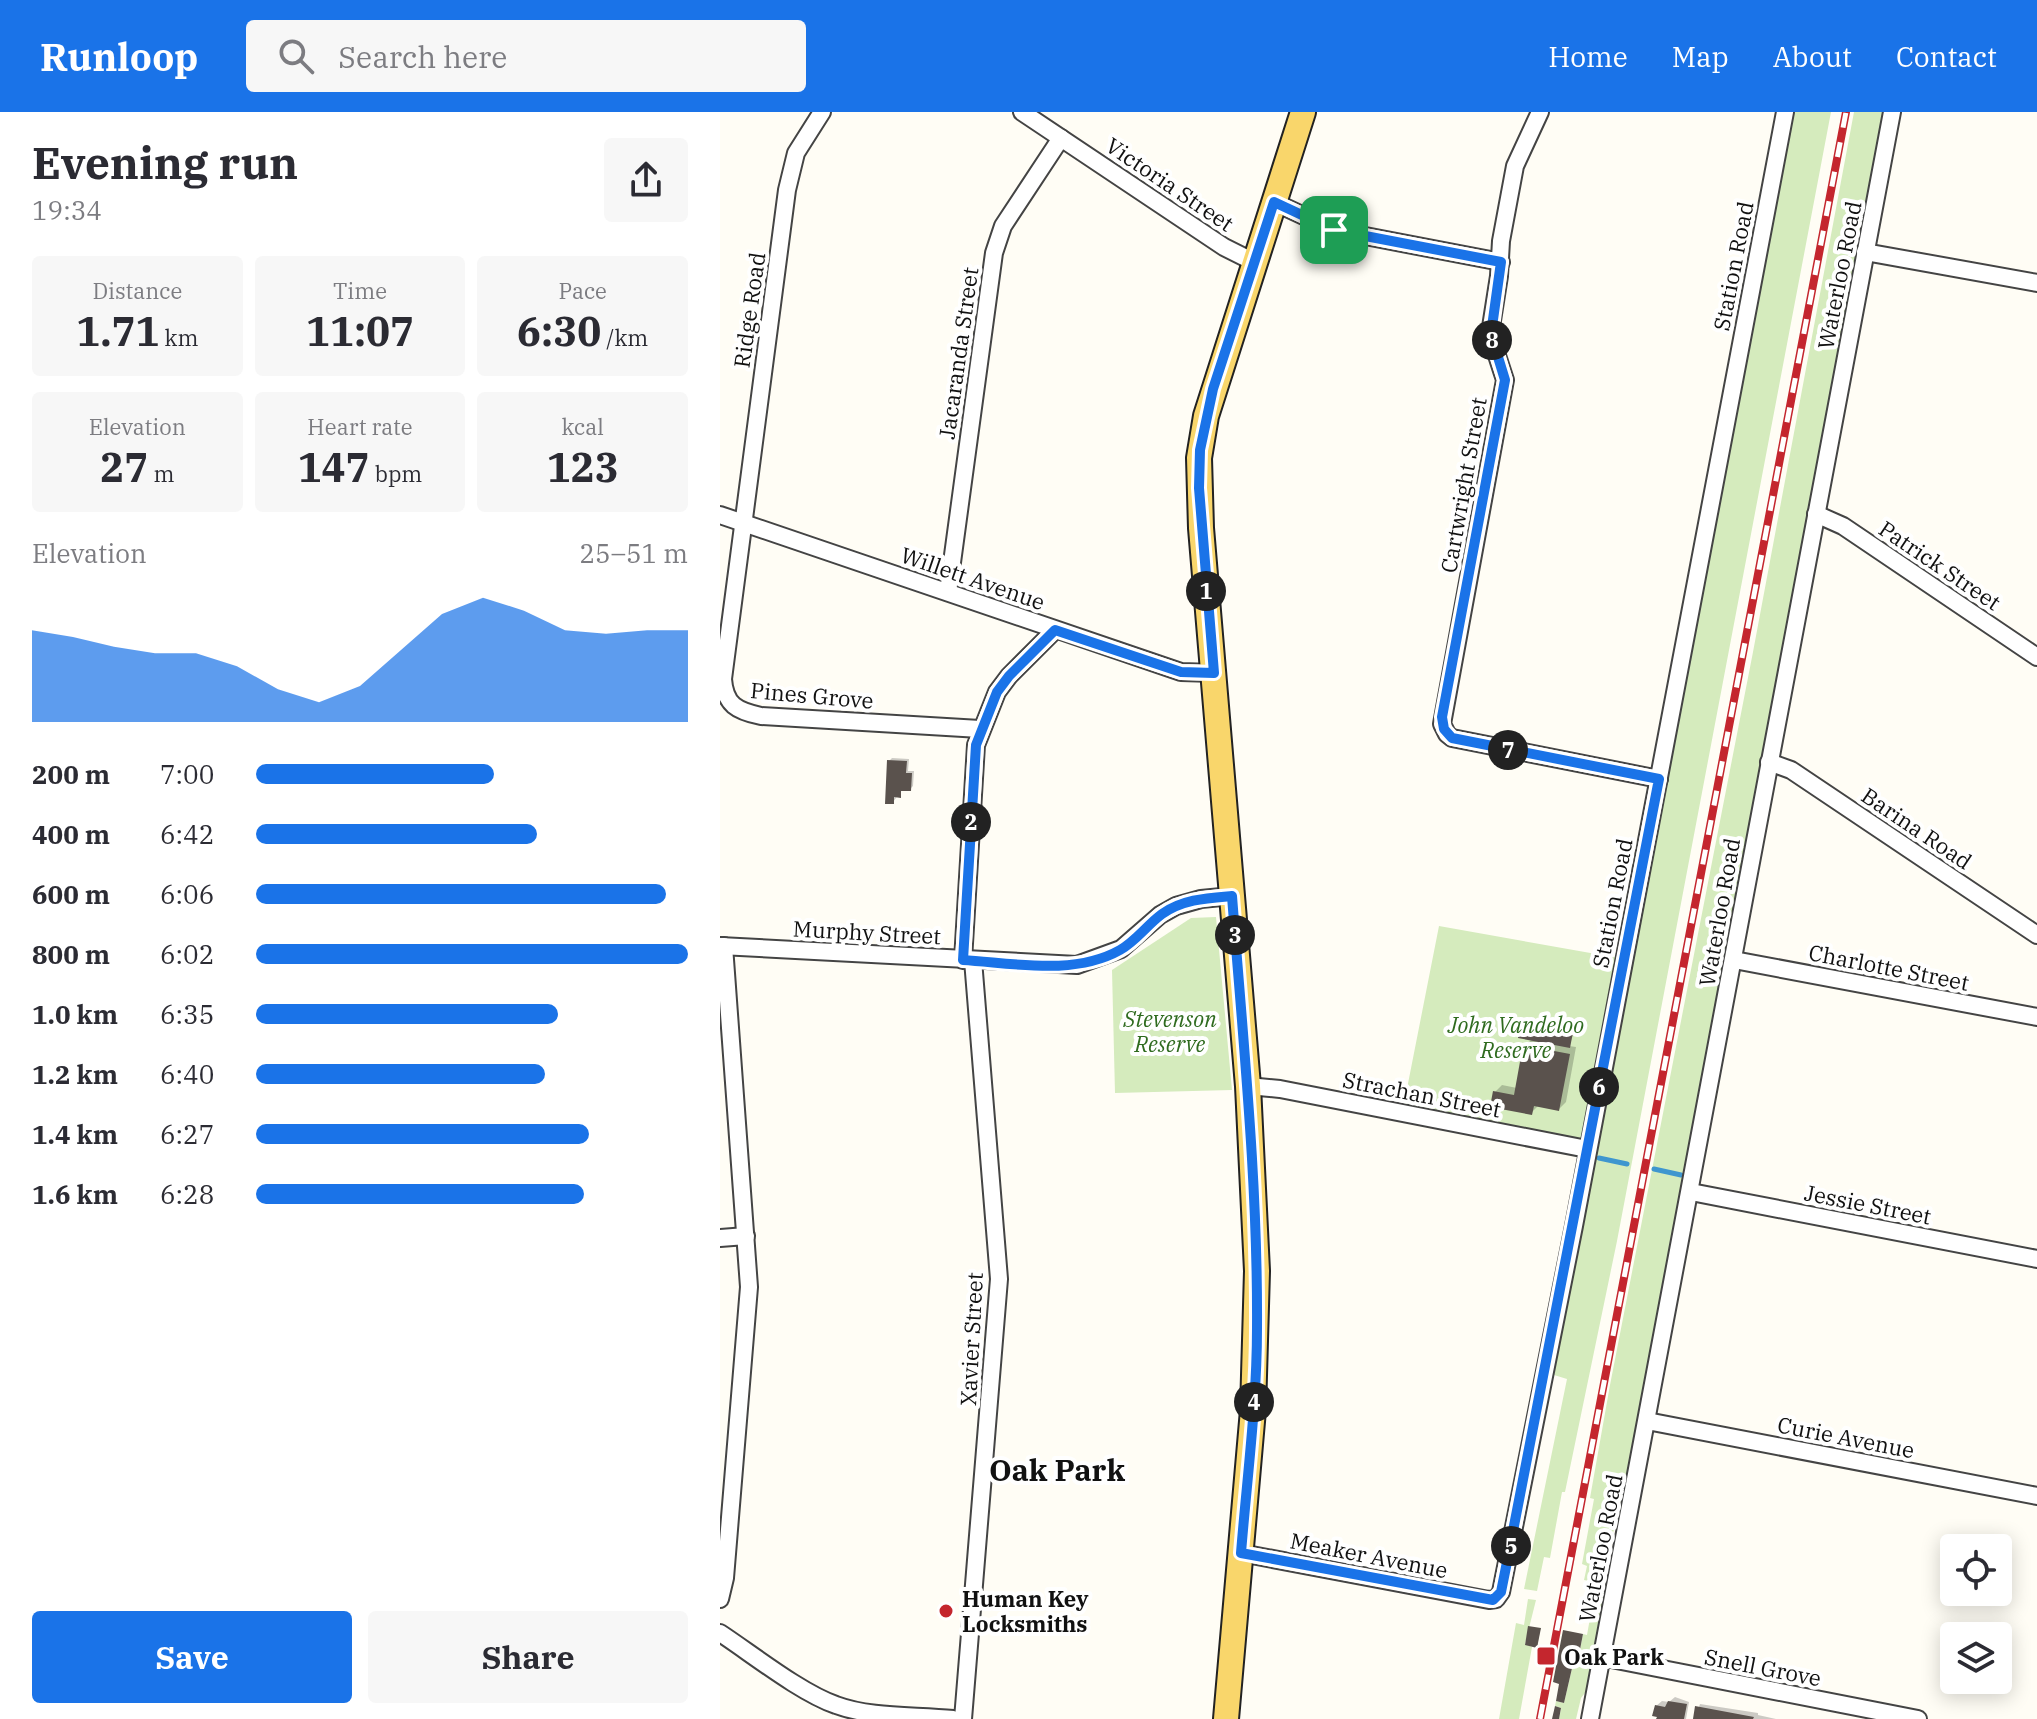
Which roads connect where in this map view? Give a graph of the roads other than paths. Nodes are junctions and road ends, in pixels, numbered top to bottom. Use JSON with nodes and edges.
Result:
{"nodes":[{"id":1,"x":822,"y":112,"type":"edge"},
{"id":2,"x":1022,"y":112,"type":"edge"},
{"id":3,"x":1303,"y":112,"type":"edge"},
{"id":4,"x":1540,"y":112,"type":"edge"},
{"id":5,"x":1785,"y":112,"type":"edge"},
{"id":6,"x":1892,"y":112,"type":"edge"},
{"id":7,"x":1061,"y":138,"type":"junction"},
{"id":8,"x":1274,"y":202,"type":"junction"},
{"id":9,"x":1865,"y":252,"type":"junction"},
{"id":10,"x":1254,"y":262,"type":"junction"},
{"id":11,"x":1501,"y":262,"type":"junction"},
{"id":12,"x":2037,"y":283,"type":"edge"},
{"id":13,"x":1816,"y":514,"type":"junction"},
{"id":14,"x":720,"y":515,"type":"edge"},
{"id":15,"x":743,"y":523,"type":"junction"},
{"id":16,"x":948,"y":592,"type":"junction"},
{"id":17,"x":1055,"y":630,"type":"junction"},
{"id":18,"x":2037,"y":657,"type":"edge"},
{"id":19,"x":1214,"y":673,"type":"junction"},
{"id":20,"x":980,"y":729,"type":"junction"},
{"id":21,"x":1769,"y":762,"type":"junction"},
{"id":22,"x":1659,"y":779,"type":"junction"},
{"id":23,"x":1232,"y":896,"type":"junction"},
{"id":24,"x":2037,"y":935,"type":"edge"},
{"id":25,"x":722,"y":946,"type":"edge"},
{"id":26,"x":968,"y":960,"type":"junction"},
{"id":27,"x":1734,"y":960,"type":"junction"},
{"id":28,"x":2037,"y":1017,"type":"edge"},
{"id":29,"x":1248,"y":1086,"type":"junction"},
{"id":30,"x":1587,"y":1149,"type":"junction"},
{"id":31,"x":1691,"y":1192,"type":"junction"},
{"id":32,"x":746,"y":1236,"type":"junction"},
{"id":33,"x":720,"y":1238,"type":"edge"},
{"id":34,"x":2037,"y":1259,"type":"edge"},
{"id":35,"x":1647,"y":1421,"type":"junction"},
{"id":36,"x":2037,"y":1496,"type":"edge"},
{"id":37,"x":1241,"y":1553,"type":"junction"},
{"id":38,"x":720,"y":1599,"type":"edge"},
{"id":39,"x":1489,"y":1600,"type":"joint"},
{"id":40,"x":720,"y":1633,"type":"edge"},
{"id":41,"x":1601,"y":1657,"type":"junction"},
{"id":42,"x":1831,"y":1711,"type":"edge"},
{"id":43,"x":953,"y":1719,"type":"edge"},
{"id":44,"x":963,"y":1719,"type":"edge"},
{"id":45,"x":1226,"y":1719,"type":"edge"},
{"id":46,"x":1590,"y":1719,"type":"edge"},
{"id":47,"x":1918,"y":1719,"type":"edge"}],
"edges":[{"from":1,"to":15,"type":"street","name":"Ridge Road"},
{"from":2,"to":7,"type":"street","name":"Victoria Street"},
{"from":3,"to":8,"type":"main road"},
{"from":4,"to":11,"type":"street"},
{"from":5,"to":22,"type":"street","name":"Station Road"},
{"from":6,"to":9,"type":"street","name":"Waterloo Road"},
{"from":7,"to":10,"type":"street","name":"Victoria Street"},
{"from":7,"to":16,"type":"street","name":"Jacaranda Street"},
{"from":8,"to":10,"type":"main road"},
{"from":8,"to":11,"type":"street"},
{"from":9,"to":12,"type":"street"},
{"from":9,"to":13,"type":"street","name":"Waterloo Road"},
{"from":10,"to":19,"type":"main road"},
{"from":11,"to":22,"type":"street","name":"Cartwright Street"},
{"from":13,"to":18,"type":"street","name":"Patrick Street"},
{"from":13,"to":21,"type":"street","name":"Waterloo Road"},
{"from":14,"to":15,"type":"street","name":"Willett Avenue"},
{"from":15,"to":16,"type":"street","name":"Willett Avenue"},
{"from":15,"to":20,"type":"street","name":"Pines Grove"},
{"from":16,"to":17,"type":"street","name":"Willett Avenue"},
{"from":17,"to":19,"type":"street","name":"Willett Avenue"},
{"from":17,"to":20,"type":"street","name":"Xavier Street"},
{"from":19,"to":23,"type":"main road"},
{"from":20,"to":26,"type":"street","name":"Xavier Street"},
{"from":21,"to":24,"type":"street","name":"Barina Road"},
{"from":21,"to":27,"type":"street","name":"Waterloo Road"},
{"from":22,"to":30,"type":"street","name":"Station Road"},
{"from":23,"to":26,"type":"street","name":"Murphy Street"},
{"from":23,"to":29,"type":"main road"},
{"from":25,"to":26,"type":"street","name":"Murphy Street"},
{"from":25,"to":32,"type":"street"},
{"from":26,"to":44,"type":"street","name":"Xavier Street"},
{"from":27,"to":28,"type":"street","name":"Charlotte Street"},
{"from":27,"to":31,"type":"street","name":"Waterloo Road"},
{"from":29,"to":30,"type":"street","name":"Strachan Street"},
{"from":29,"to":37,"type":"main road"},
{"from":30,"to":39,"type":"street","name":"Station Road"},
{"from":31,"to":34,"type":"street","name":"Jessie Street"},
{"from":31,"to":35,"type":"street","name":"Waterloo Road"},
{"from":32,"to":33,"type":"street"},
{"from":32,"to":38,"type":"street"},
{"from":35,"to":36,"type":"street","name":"Curie Avenue"},
{"from":35,"to":41,"type":"street","name":"Waterloo Road"},
{"from":37,"to":39,"type":"street","name":"Meaker Avenue"},
{"from":37,"to":45,"type":"main road"},
{"from":40,"to":43,"type":"street"},
{"from":41,"to":42,"type":"street","name":"Snell Grove"},
{"from":41,"to":46,"type":"street","name":"Waterloo Road"},
{"from":42,"to":47,"type":"street","name":"Snell Grove"}]}
